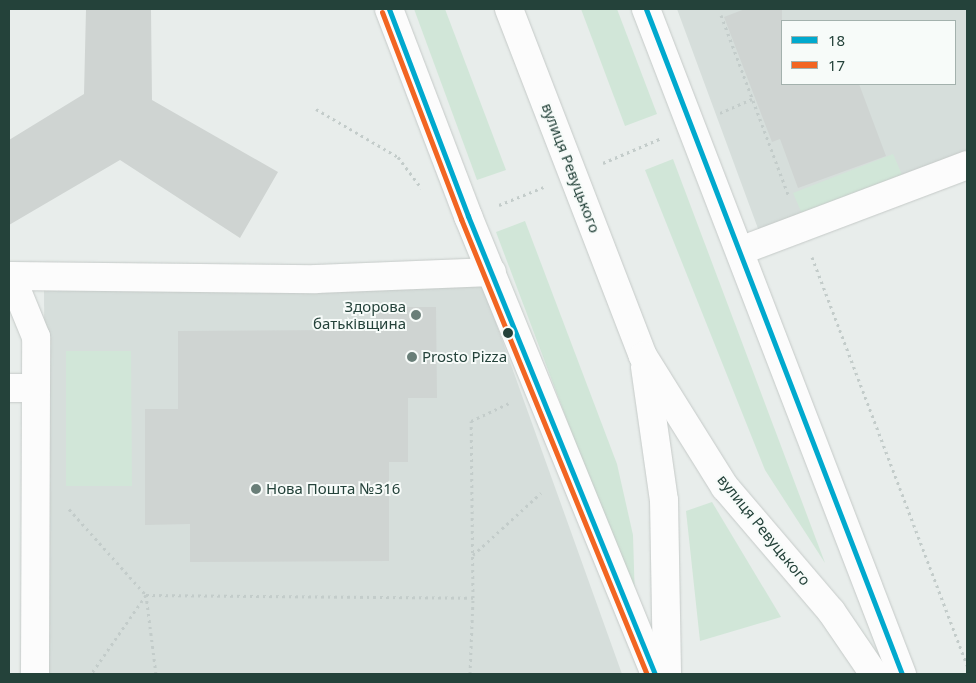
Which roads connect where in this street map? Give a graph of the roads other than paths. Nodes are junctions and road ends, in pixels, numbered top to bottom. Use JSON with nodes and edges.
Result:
{"nodes":[{"id":1,"x":389,"y":9,"type":"edge"},
{"id":2,"x":509,"y":9,"type":"edge"},
{"id":3,"x":646,"y":9,"type":"edge"},
{"id":4,"x":967,"y":165,"type":"edge"},
{"id":5,"x":740,"y":251,"type":"junction"},
{"id":6,"x":492,"y":272,"type":"junction"},
{"id":7,"x":643,"y":356,"type":"junction"},
{"id":8,"x":9,"y":388,"type":"edge"},
{"id":9,"x":36,"y":388,"type":"junction"},
{"id":10,"x":34,"y":674,"type":"edge"},
{"id":11,"x":655,"y":674,"type":"edge"},
{"id":12,"x":667,"y":674,"type":"edge"},
{"id":13,"x":874,"y":674,"type":"edge"},
{"id":14,"x":902,"y":674,"type":"edge"}],
"edges":[{"from":1,"to":6,"type":"street"},
{"from":2,"to":7,"type":"street","name":"вулиця Ревуцького"},
{"from":3,"to":5,"type":"street"},
{"from":4,"to":5,"type":"street"},
{"from":5,"to":14,"type":"street"},
{"from":6,"to":9,"type":"street"},
{"from":6,"to":11,"type":"street"},
{"from":7,"to":12,"type":"street","name":"вулиця Ревуцького"},
{"from":7,"to":13,"type":"street","name":"вулиця Ревуцького"},
{"from":8,"to":9,"type":"street"},
{"from":9,"to":10,"type":"street"}]}
